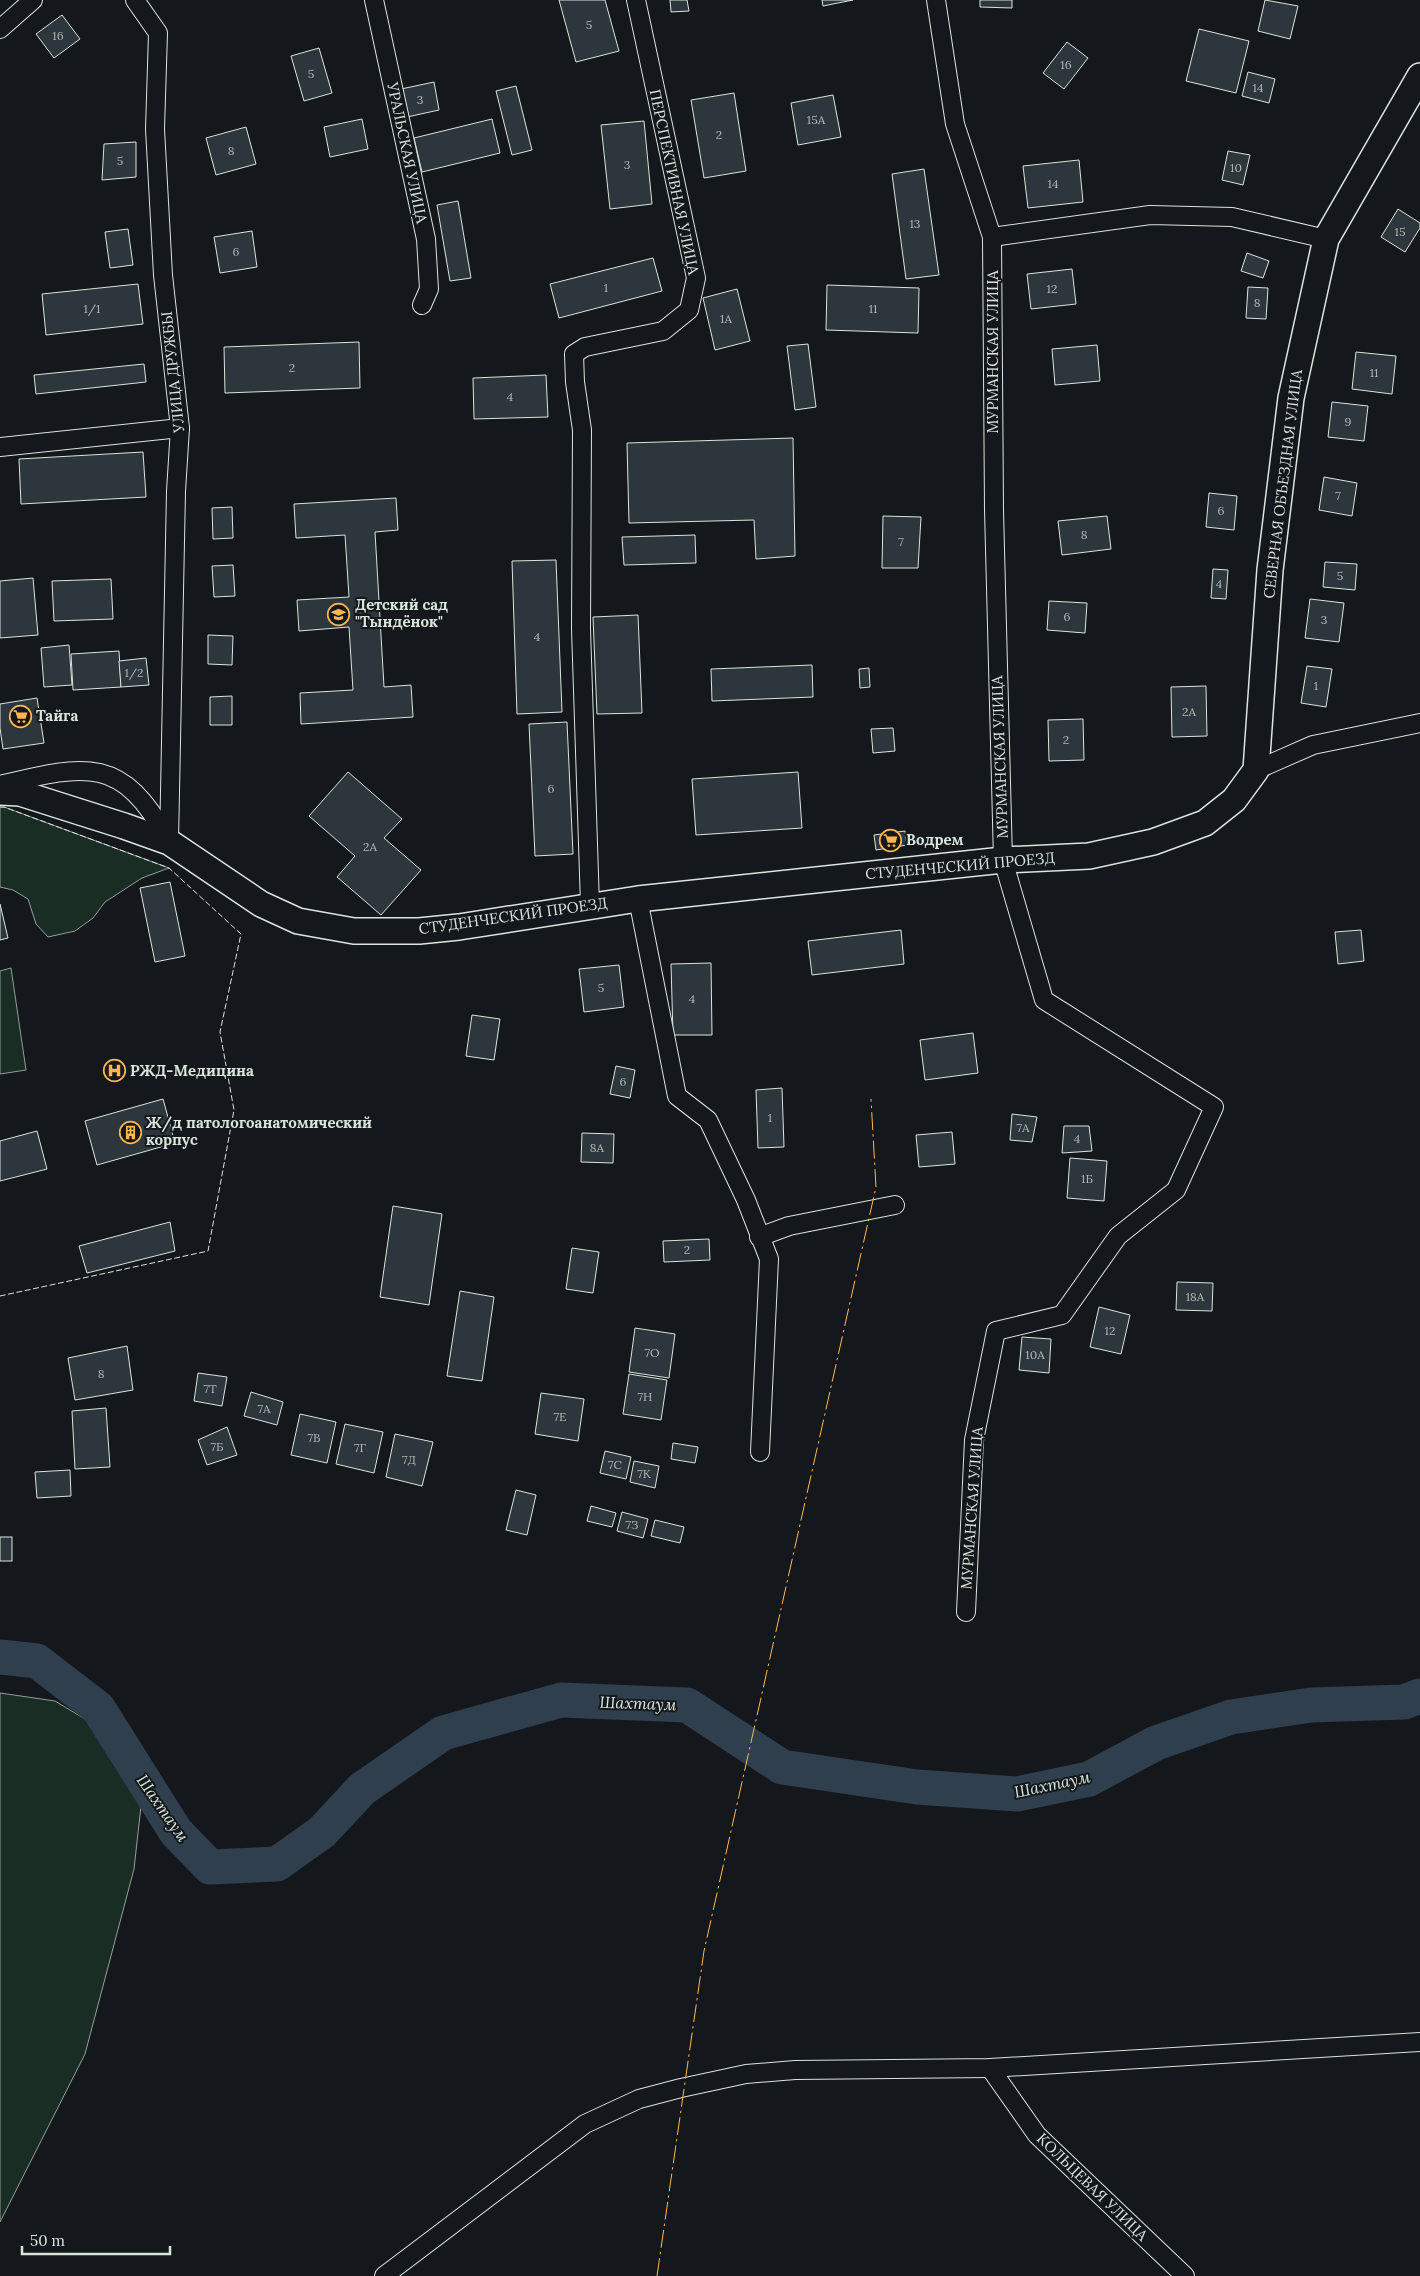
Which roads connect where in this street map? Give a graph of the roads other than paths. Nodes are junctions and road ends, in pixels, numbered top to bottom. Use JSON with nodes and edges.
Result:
{"nodes":[{"id":1,"x":33,"y":0,"type":"edge"},
{"id":2,"x":134,"y":0,"type":"edge"},
{"id":3,"x":374,"y":0,"type":"edge"},
{"id":4,"x":636,"y":0,"type":"edge"},
{"id":5,"x":936,"y":0,"type":"edge"},
{"id":6,"x":0,"y":29,"type":"edge"},
{"id":7,"x":1420,"y":76,"type":"edge"},
{"id":8,"x":992,"y":237,"type":"junction"},
{"id":9,"x":1326,"y":239,"type":"junction"},
{"id":10,"x":422,"y":305,"type":"dead end"},
{"id":11,"x":180,"y":428,"type":"junction"},
{"id":12,"x":0,"y":447,"type":"edge"},
{"id":13,"x":1420,"y":723,"type":"edge"},
{"id":14,"x":1256,"y":770,"type":"junction"},
{"id":15,"x":0,"y":785,"type":"edge"},
{"id":16,"x":0,"y":792,"type":"edge"},
{"id":17,"x":169,"y":842,"type":"junction"},
{"id":18,"x":1003,"y":860,"type":"junction"},
{"id":19,"x":638,"y":898,"type":"junction"},
{"id":20,"x":590,"y":906,"type":"junction"},
{"id":21,"x":895,"y":1205,"type":"dead end"},
{"id":22,"x":759,"y":1237,"type":"junction"},
{"id":23,"x":760,"y":1452,"type":"dead end"},
{"id":24,"x":966,"y":1612,"type":"dead end"},
{"id":25,"x":1420,"y":2042,"type":"edge"},
{"id":26,"x":990,"y":2068,"type":"junction"},
{"id":27,"x":384,"y":2276,"type":"edge"},
{"id":28,"x":1185,"y":2276,"type":"edge"}],
"edges":[{"from":1,"to":6,"type":"street"},
{"from":2,"to":11,"type":"street","name":"УЛИЦА ДРУЖБЫ"},
{"from":3,"to":10,"type":"street","name":"УРАЛЬСКАЯ УЛИЦА"},
{"from":4,"to":20,"type":"street","name":"ПЕРСПЕКТИВНАЯ УЛИЦА"},
{"from":5,"to":8,"type":"street","name":"МУРМАНСКАЯ УЛИЦА"},
{"from":7,"to":9,"type":"street","name":"СЕВЕРНАЯ ОБЪЕЗДНАЯ УЛИЦА"},
{"from":8,"to":9,"type":"street"},
{"from":8,"to":18,"type":"street","name":"МУРМАНСКАЯ УЛИЦА"},
{"from":9,"to":14,"type":"street","name":"СЕВЕРНАЯ ОБЪЕЗДНАЯ УЛИЦА"},
{"from":11,"to":12,"type":"street"},
{"from":11,"to":17,"type":"street","name":"УЛИЦА ДРУЖБЫ"},
{"from":13,"to":14,"type":"street"},
{"from":14,"to":18,"type":"street","name":"СТУДЕНЧЕСКИЙ ПРОЕЗД"},
{"from":15,"to":17,"type":"street"},
{"from":16,"to":17,"type":"street","name":"СТУДЕНЧЕСКИЙ ПРОЕЗД"},
{"from":17,"to":20,"type":"street","name":"СТУДЕНЧЕСКИЙ ПРОЕЗД"},
{"from":18,"to":19,"type":"street","name":"СТУДЕНЧЕСКИЙ ПРОЕЗД"},
{"from":18,"to":24,"type":"street","name":"МУРМАНСКАЯ УЛИЦА"},
{"from":19,"to":20,"type":"street","name":"СТУДЕНЧЕСКИЙ ПРОЕЗД"},
{"from":19,"to":22,"type":"street"},
{"from":21,"to":22,"type":"street"},
{"from":22,"to":23,"type":"street"},
{"from":25,"to":26,"type":"street"},
{"from":26,"to":27,"type":"street"},
{"from":26,"to":28,"type":"street","name":"КОЛЬЦЕВАЯ УЛИЦА"}]}
